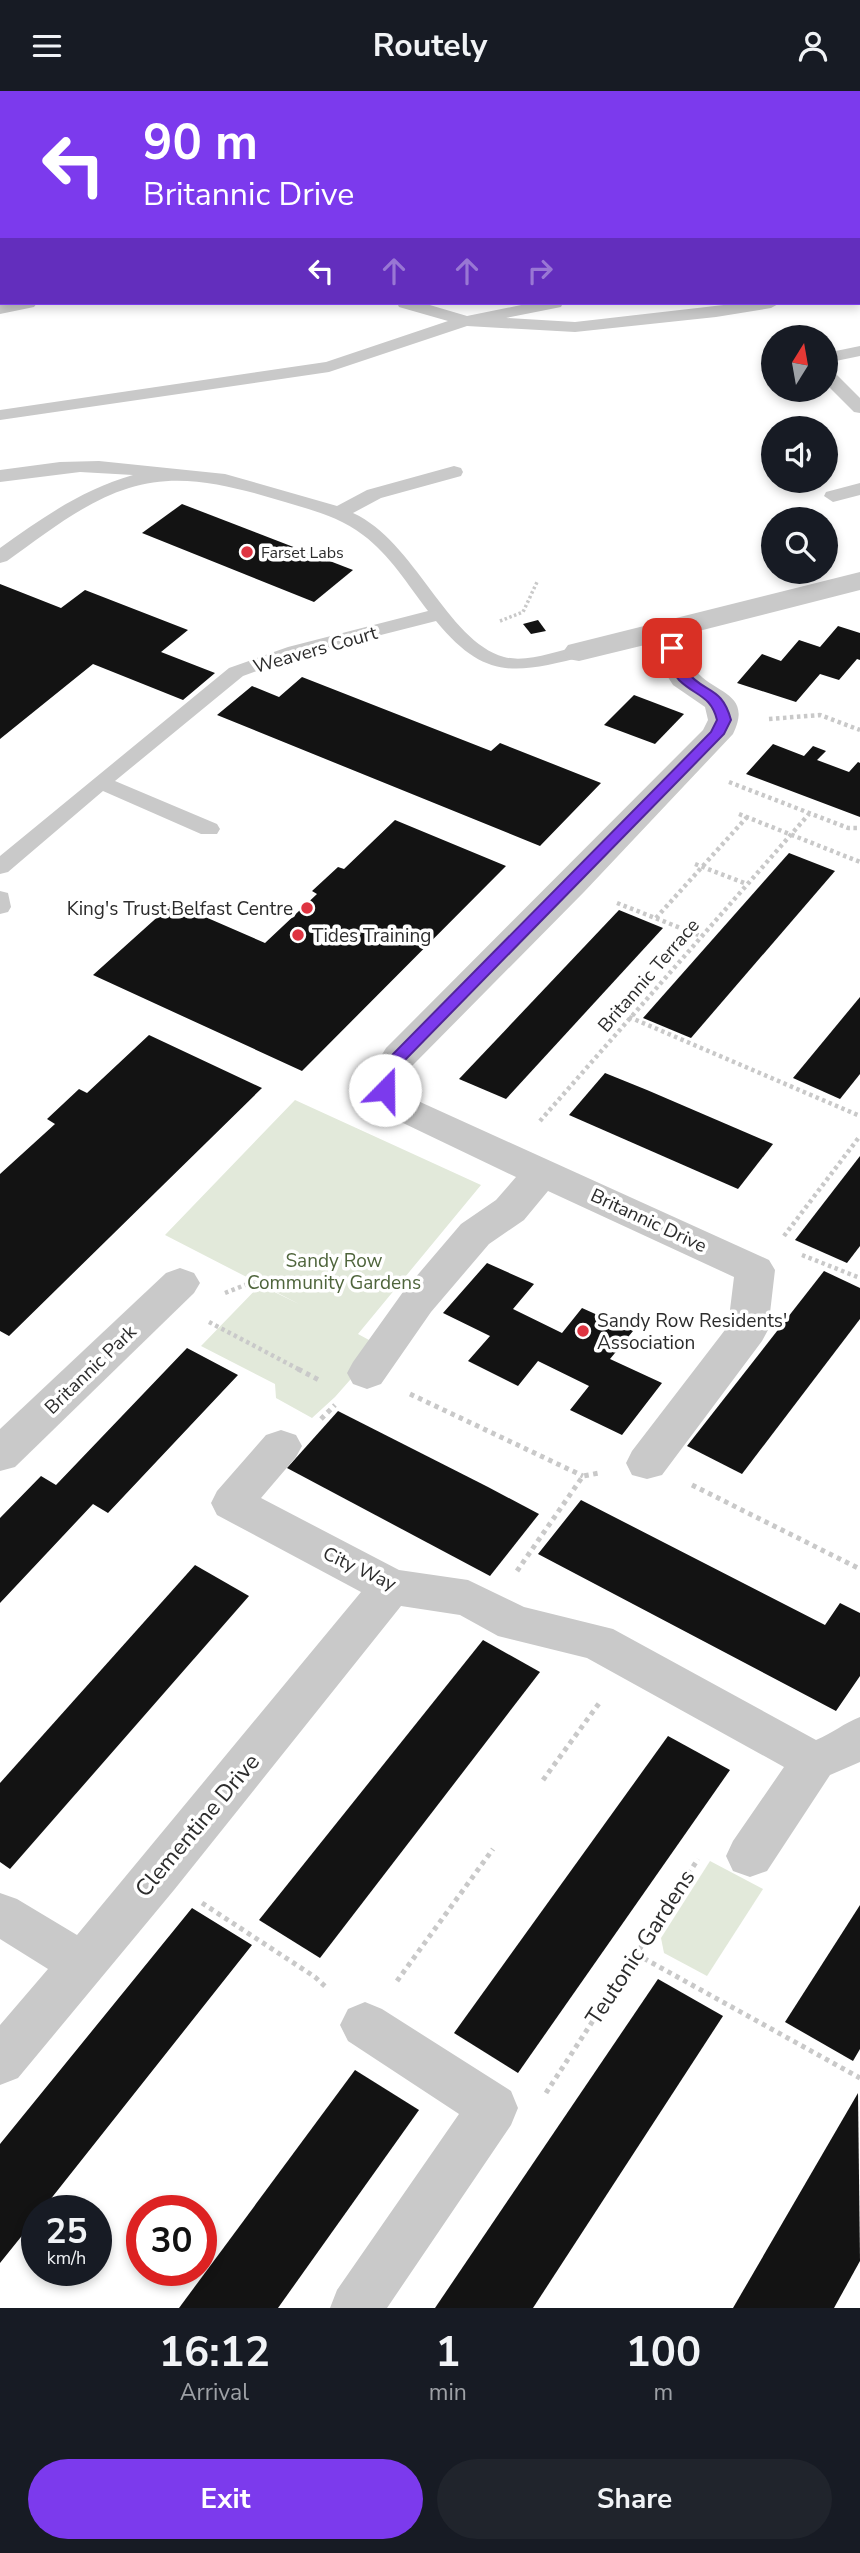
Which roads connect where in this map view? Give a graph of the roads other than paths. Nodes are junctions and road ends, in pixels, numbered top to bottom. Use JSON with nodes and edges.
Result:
{"nodes":[{"id":1,"x":19,"y":305,"type":"edge"},
{"id":2,"x":412,"y":305,"type":"edge"},
{"id":3,"x":474,"y":305,"type":"edge"},
{"id":4,"x":490,"y":305,"type":"edge"},
{"id":5,"x":545,"y":305,"type":"edge"},
{"id":6,"x":759,"y":305,"type":"edge"},
{"id":7,"x":0,"y":309,"type":"edge"},
{"id":8,"x":466,"y":321,"type":"junction"},
{"id":9,"x":860,"y":351,"type":"edge"},
{"id":10,"x":838,"y":356,"type":"edge"},
{"id":11,"x":838,"y":386,"type":"edge"},
{"id":12,"x":860,"y":408,"type":"edge"},
{"id":13,"x":0,"y":415,"type":"edge"},
{"id":14,"x":454,"y":472,"type":"dead end"},
{"id":15,"x":162,"y":475,"type":"junction"},
{"id":16,"x":0,"y":476,"type":"edge"},
{"id":17,"x":860,"y":489,"type":"edge"},
{"id":18,"x":833,"y":496,"type":"dead end"},
{"id":19,"x":338,"y":513,"type":"junction"},
{"id":20,"x":0,"y":557,"type":"edge"},
{"id":21,"x":860,"y":581,"type":"edge"},
{"id":22,"x":441,"y":614,"type":"junction"},
{"id":23,"x":661,"y":632,"type":"junction"},
{"id":24,"x":579,"y":652,"type":"joint"},
{"id":25,"x":102,"y":783,"type":"junction"},
{"id":26,"x":209,"y":829,"type":"dead end"},
{"id":27,"x":0,"y":867,"type":"edge"},
{"id":28,"x":0,"y":898,"type":"edge"},
{"id":29,"x":0,"y":907,"type":"edge"},
{"id":30,"x":526,"y":1163,"type":"junction"},
{"id":31,"x":172,"y":1291,"type":"road end"},
{"id":32,"x":356,"y":1384,"type":"road end"},
{"id":33,"x":281,"y":1446,"type":"road end"},
{"id":34,"x":0,"y":1455,"type":"edge"},
{"id":35,"x":648,"y":1463,"type":"road end"},
{"id":36,"x":391,"y":1587,"type":"junction"},
{"id":37,"x":860,"y":1737,"type":"edge"},
{"id":38,"x":814,"y":1761,"type":"junction"},
{"id":39,"x":750,"y":1856,"type":"road end"},
{"id":40,"x":0,"y":1914,"type":"edge"},
{"id":41,"x":80,"y":1963,"type":"junction"},
{"id":42,"x":366,"y":2025,"type":"road end"},
{"id":43,"x":0,"y":2061,"type":"edge"},
{"id":44,"x":356,"y":2308,"type":"edge"}],
"edges":[{"from":1,"to":7,"type":"lane"},
{"from":2,"to":8,"type":"lane"},
{"from":3,"to":8,"type":"lane"},
{"from":4,"to":8,"type":"lane"},
{"from":5,"to":8,"type":"lane"},
{"from":6,"to":8,"type":"lane"},
{"from":8,"to":13,"type":"lane"},
{"from":9,"to":10,"type":"lane"},
{"from":11,"to":12,"type":"lane"},
{"from":14,"to":19,"type":"lane"},
{"from":15,"to":16,"type":"lane"},
{"from":15,"to":19,"type":"lane"},
{"from":15,"to":20,"type":"lane"},
{"from":17,"to":18,"type":"lane"},
{"from":19,"to":22,"type":"lane"},
{"from":21,"to":23,"type":"street"},
{"from":22,"to":24,"type":"lane"},
{"from":22,"to":25,"type":"lane","name":"Weavers Court"},
{"from":23,"to":24,"type":"street"},
{"from":23,"to":30,"type":"street","name":"Britannic Drive"},
{"from":25,"to":26,"type":"lane"},
{"from":25,"to":27,"type":"lane","name":"Weavers Court"},
{"from":28,"to":29,"type":"lane"},
{"from":30,"to":32,"type":"street"},
{"from":30,"to":35,"type":"street","name":"Britannic Drive"},
{"from":31,"to":34,"type":"street","name":"Britannic Park"},
{"from":33,"to":36,"type":"street","name":"City Way"},
{"from":36,"to":38,"type":"street","name":"City Way"},
{"from":36,"to":41,"type":"street","name":"Clementine Drive"},
{"from":37,"to":38,"type":"street"},
{"from":38,"to":39,"type":"street"},
{"from":40,"to":41,"type":"street"},
{"from":41,"to":43,"type":"street","name":"Clementine Drive"},
{"from":42,"to":44,"type":"street"}]}
